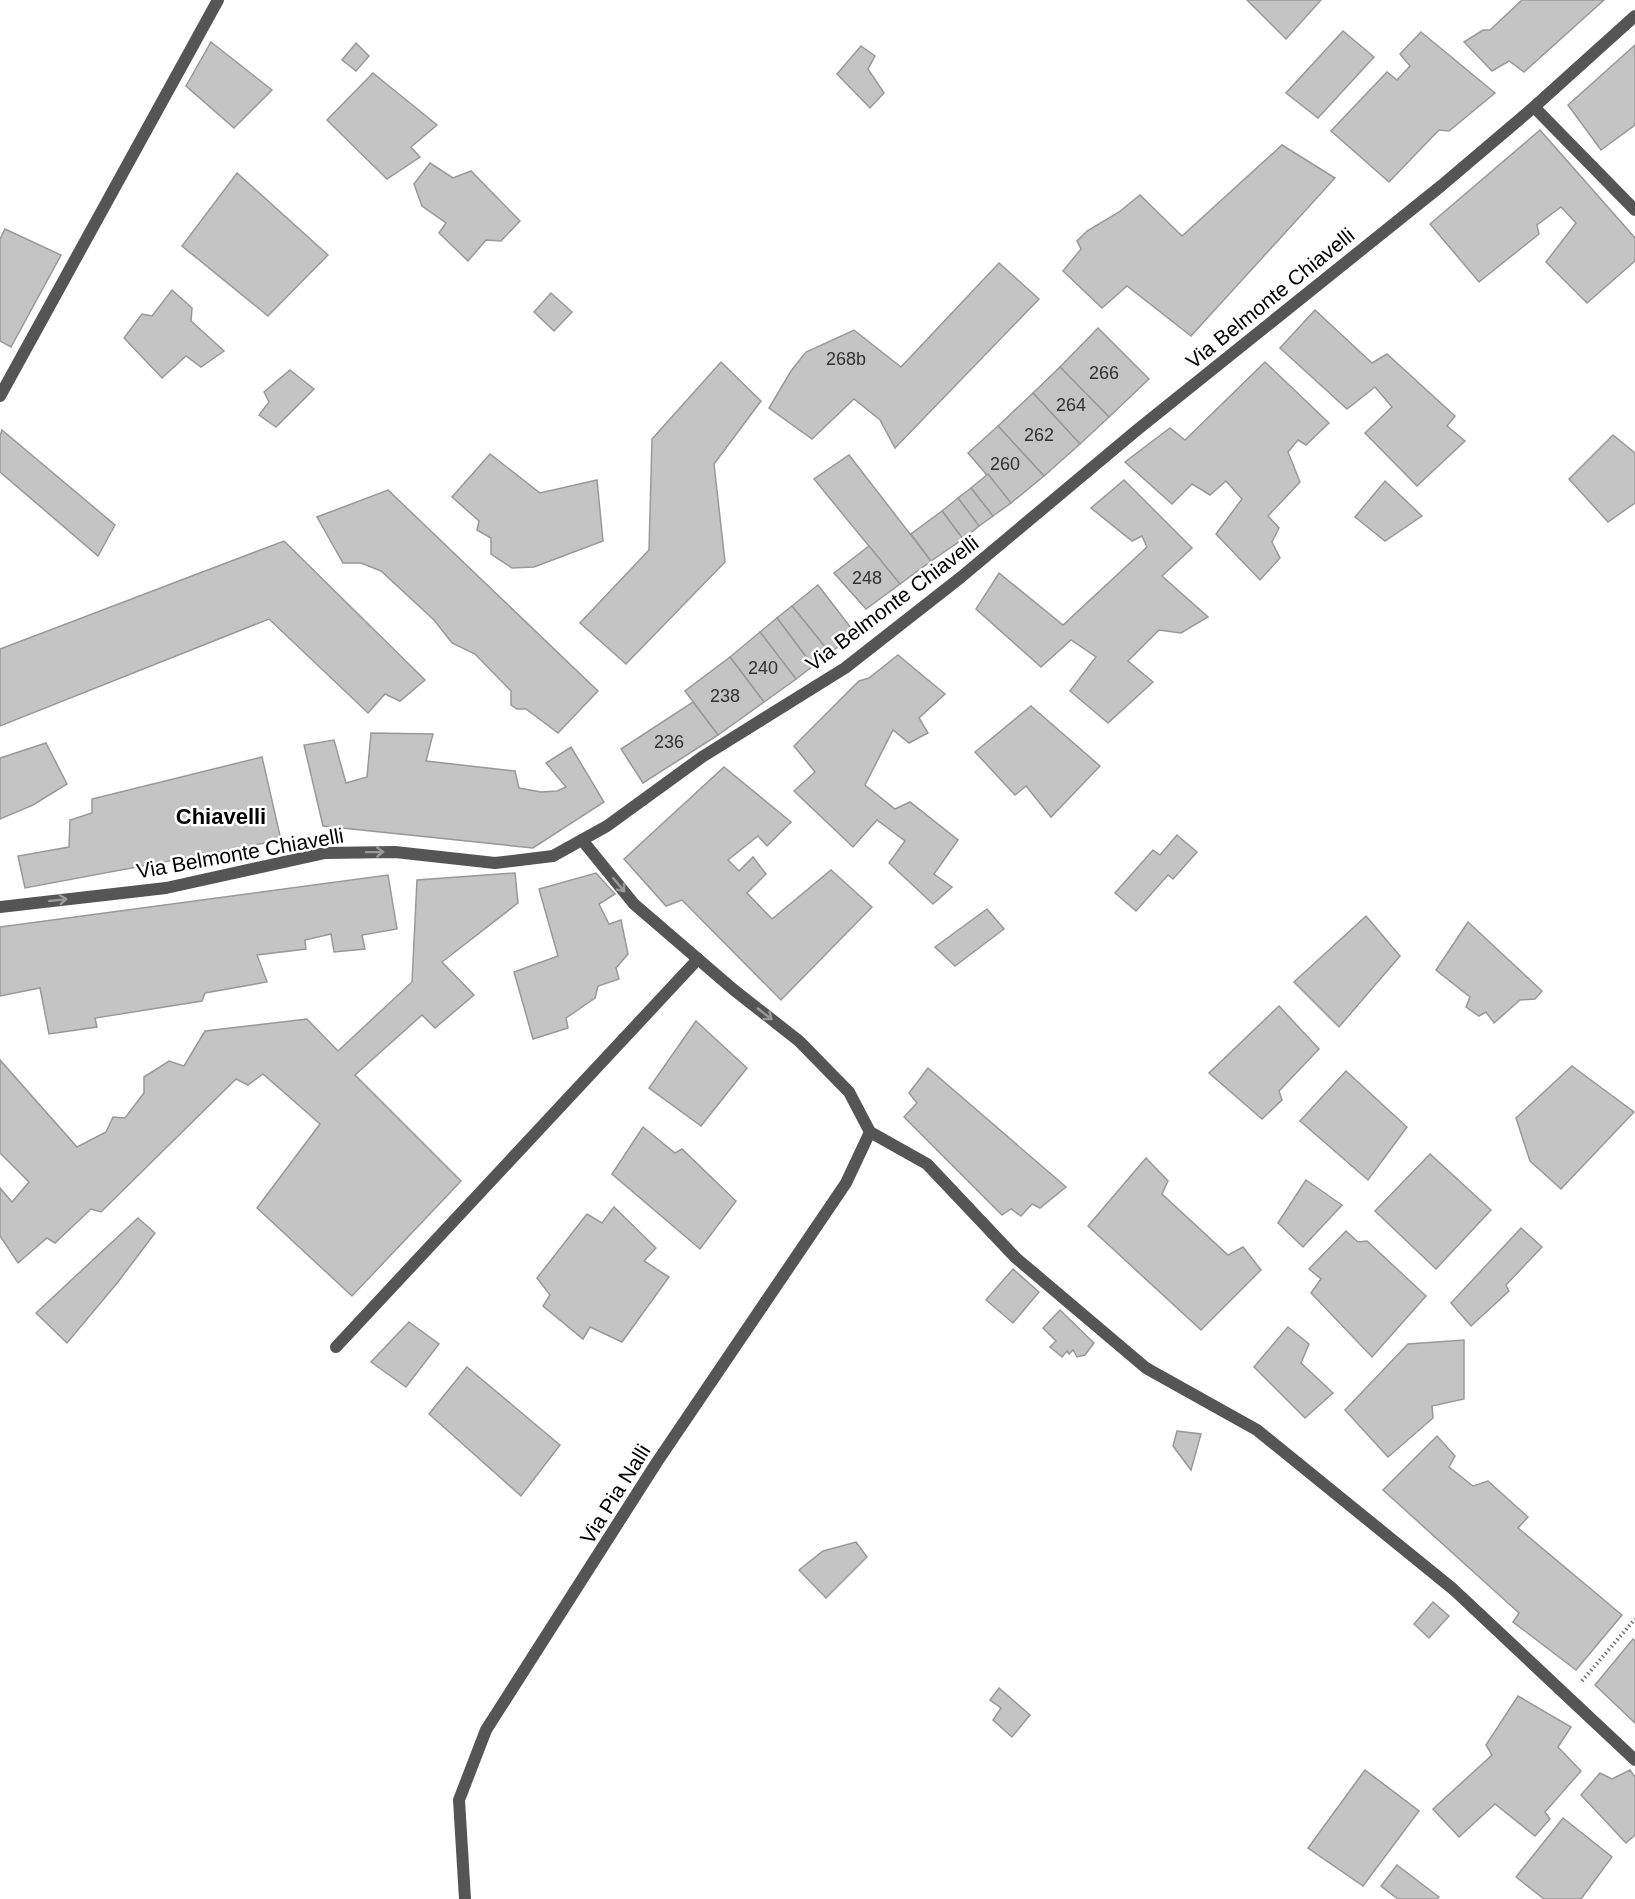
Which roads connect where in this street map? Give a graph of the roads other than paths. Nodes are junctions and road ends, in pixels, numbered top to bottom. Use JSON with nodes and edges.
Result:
{"nodes":[{"id":1,"x":218,"y":0,"type":"edge"},
{"id":2,"x":1635,"y":16,"type":"edge"},
{"id":3,"x":1534,"y":107,"type":"junction"},
{"id":4,"x":1635,"y":210,"type":"edge"},
{"id":5,"x":0,"y":396,"type":"edge"},
{"id":6,"x":582,"y":840,"type":"junction"},
{"id":7,"x":0,"y":907,"type":"edge"},
{"id":8,"x":698,"y":959,"type":"junction"},
{"id":9,"x":870,"y":1132,"type":"junction"},
{"id":10,"x":336,"y":1347,"type":"dead end"},
{"id":11,"x":1635,"y":1760,"type":"edge"},
{"id":12,"x":465,"y":1899,"type":"edge"}],
"edges":[{"from":1,"to":5,"type":"street"},
{"from":2,"to":3,"type":"street","name":"Via Belmonte Chiavelli"},
{"from":3,"to":4,"type":"street"},
{"from":3,"to":6,"type":"street","name":"Via Belmonte Chiavelli"},
{"from":7,"to":6,"type":"street","name":"Via Belmonte Chiavelli","one_way":true},
{"from":6,"to":8,"type":"street","one_way":true},
{"from":8,"to":9,"type":"street","one_way":true},
{"from":8,"to":10,"type":"street"},
{"from":9,"to":11,"type":"street"},
{"from":9,"to":12,"type":"street","name":"Via Pia Nalli"}]}
